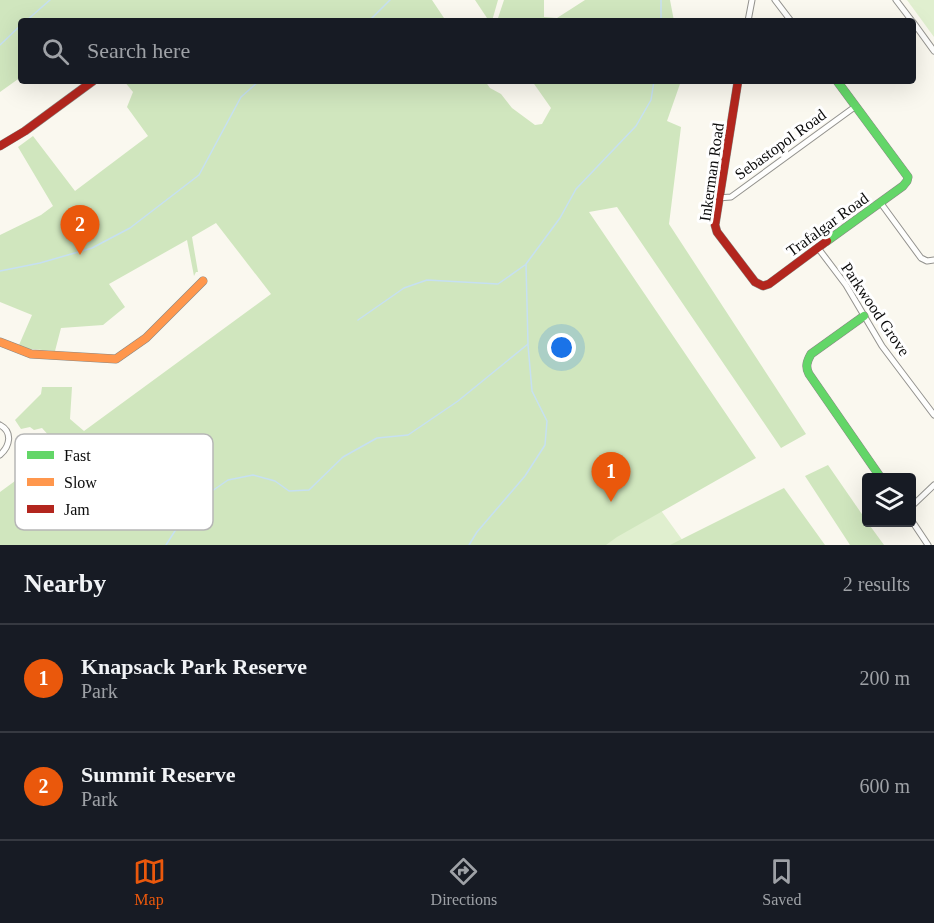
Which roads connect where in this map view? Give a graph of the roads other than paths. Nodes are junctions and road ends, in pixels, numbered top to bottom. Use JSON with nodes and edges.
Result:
{"nodes":[{"id":1,"x":752,"y":0,"type":"edge"},
{"id":2,"x":775,"y":0,"type":"edge"},
{"id":3,"x":896,"y":0,"type":"edge"},
{"id":4,"x":749,"y":18,"type":"edge"},
{"id":5,"x":789,"y":18,"type":"edge"},
{"id":6,"x":910,"y":18,"type":"edge"},
{"id":7,"x":916,"y":26,"type":"edge"},
{"id":8,"x":934,"y":51,"type":"edge"},
{"id":9,"x":89,"y":84,"type":"edge"},
{"id":10,"x":737,"y":84,"type":"edge"},
{"id":11,"x":839,"y":84,"type":"edge"},
{"id":12,"x":856,"y":106,"type":"junction"},
{"id":13,"x":0,"y":146,"type":"edge"},
{"id":14,"x":718,"y":198,"type":"junction"},
{"id":15,"x":880,"y":202,"type":"junction"},
{"id":16,"x":818,"y":248,"type":"junction"},
{"id":17,"x":934,"y":260,"type":"edge"},
{"id":18,"x":203,"y":281,"type":"dead end"},
{"id":19,"x":762,"y":286,"type":"joint"},
{"id":20,"x":864,"y":316,"type":"junction"},
{"id":21,"x":0,"y":342,"type":"edge"},
{"id":22,"x":934,"y":415,"type":"edge"},
{"id":23,"x":0,"y":425,"type":"edge"},
{"id":24,"x":0,"y":455,"type":"edge"},
{"id":25,"x":878,"y":473,"type":"edge"},
{"id":26,"x":934,"y":485,"type":"edge"},
{"id":27,"x":916,"y":502,"type":"edge"},
{"id":28,"x":916,"y":527,"type":"edge"},
{"id":29,"x":928,"y":545,"type":"edge"}],
"edges":[{"from":1,"to":4,"type":"street"},
{"from":2,"to":5,"type":"street"},
{"from":3,"to":6,"type":"street"},
{"from":7,"to":8,"type":"street"},
{"from":9,"to":13,"type":"street"},
{"from":10,"to":14,"type":"street","name":"Inkerman Road"},
{"from":11,"to":12,"type":"street"},
{"from":12,"to":14,"type":"street","name":"Sebastopol Road"},
{"from":12,"to":15,"type":"street","name":"Trafalgar Road"},
{"from":14,"to":19,"type":"street","name":"Inkerman Road"},
{"from":15,"to":16,"type":"street","name":"Trafalgar Road"},
{"from":15,"to":17,"type":"street"},
{"from":16,"to":19,"type":"street","name":"Trafalgar Road"},
{"from":16,"to":20,"type":"street","name":"Parkwood Grove"},
{"from":18,"to":21,"type":"street"},
{"from":20,"to":22,"type":"street","name":"Parkwood Grove"},
{"from":20,"to":25,"type":"street"},
{"from":23,"to":24,"type":"street"},
{"from":26,"to":27,"type":"street"},
{"from":28,"to":29,"type":"street"}]}
